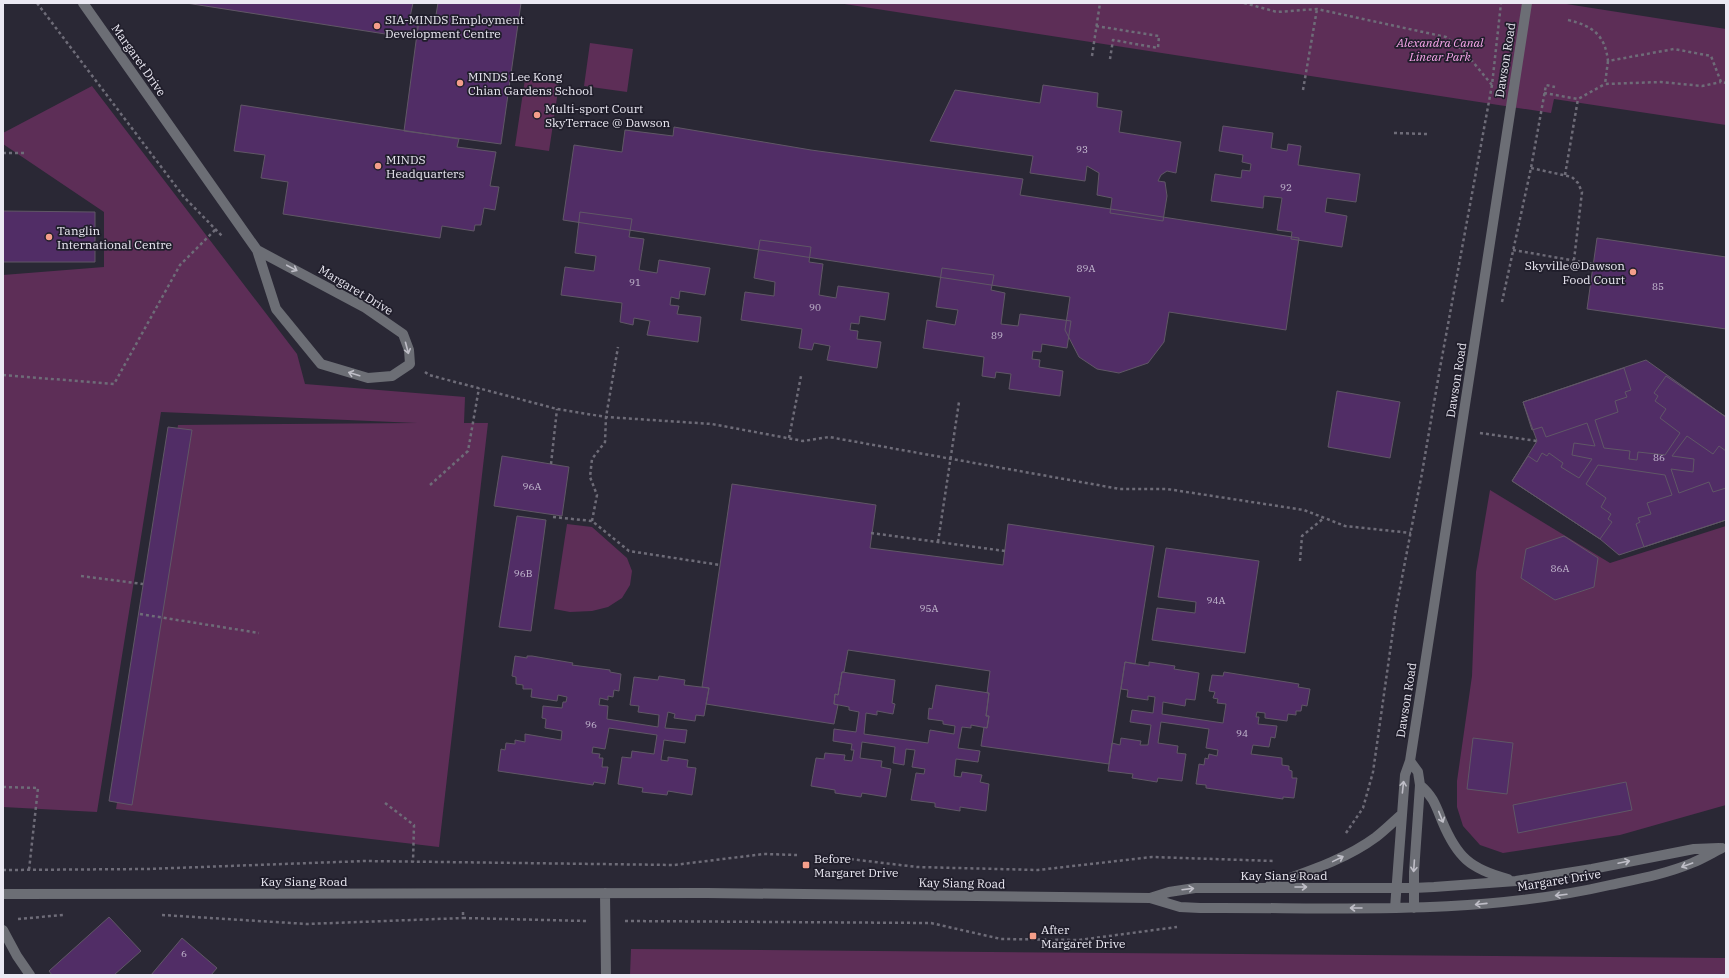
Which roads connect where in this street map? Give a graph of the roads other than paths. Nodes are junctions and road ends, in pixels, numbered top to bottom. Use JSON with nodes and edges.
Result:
{"nodes":[{"id":1,"x":83,"y":3,"type":"edge"},
{"id":2,"x":1527,"y":3,"type":"edge"},
{"id":3,"x":258,"y":250,"type":"junction"},
{"id":4,"x":1410,"y":761,"type":"junction"},
{"id":5,"x":1420,"y":785,"type":"junction"},
{"id":6,"x":1402,"y":814,"type":"junction"},
{"id":7,"x":1724,"y":848,"type":"edge"},
{"id":8,"x":1516,"y":881,"type":"junction"},
{"id":9,"x":1262,"y":887,"type":"junction"},
{"id":10,"x":1395,"y":888,"type":"junction"},
{"id":11,"x":1413,"y":888,"type":"junction"},
{"id":12,"x":605,"y":893,"type":"junction"},
{"id":13,"x":3,"y":894,"type":"edge"},
{"id":14,"x":1150,"y":898,"type":"junction"},
{"id":15,"x":1395,"y":908,"type":"junction"},
{"id":16,"x":1414,"y":908,"type":"junction"},
{"id":17,"x":3,"y":930,"type":"edge"},
{"id":18,"x":30,"y":975,"type":"edge"},
{"id":19,"x":606,"y":975,"type":"edge"}],
"edges":[{"from":1,"to":3,"type":"street","name":"Margaret Drive"},
{"from":2,"to":4,"type":"street","name":"Dawson Road"},
{"from":3,"to":3,"type":"street","name":"Margaret Drive","one_way":true},
{"from":4,"to":5,"type":"street"},
{"from":6,"to":4,"type":"street","name":"Dawson Road","one_way":true},
{"from":5,"to":8,"type":"street","one_way":true},
{"from":5,"to":11,"type":"street","one_way":true},
{"from":9,"to":6,"type":"street","one_way":true},
{"from":6,"to":10,"type":"street","name":"Dawson Road"},
{"from":8,"to":7,"type":"street","name":"Margaret Drive","one_way":true},
{"from":7,"to":16,"type":"street","name":"Margaret Drive","one_way":true},
{"from":8,"to":11,"type":"street","name":"Margaret Drive"},
{"from":9,"to":10,"type":"street","name":"Kay Siang Road","one_way":true},
{"from":14,"to":9,"type":"street","name":"Kay Siang Road","one_way":true},
{"from":10,"to":11,"type":"street","name":"Margaret Drive"},
{"from":10,"to":15,"type":"street","name":"Dawson Road"},
{"from":11,"to":16,"type":"street"},
{"from":12,"to":13,"type":"street","name":"Kay Siang Road"},
{"from":12,"to":14,"type":"street","name":"Kay Siang Road"},
{"from":12,"to":19,"type":"street"},
{"from":15,"to":14,"type":"street","name":"Kay Siang Road","one_way":true},
{"from":15,"to":16,"type":"street","name":"Margaret Drive"},
{"from":17,"to":18,"type":"street"}]}
